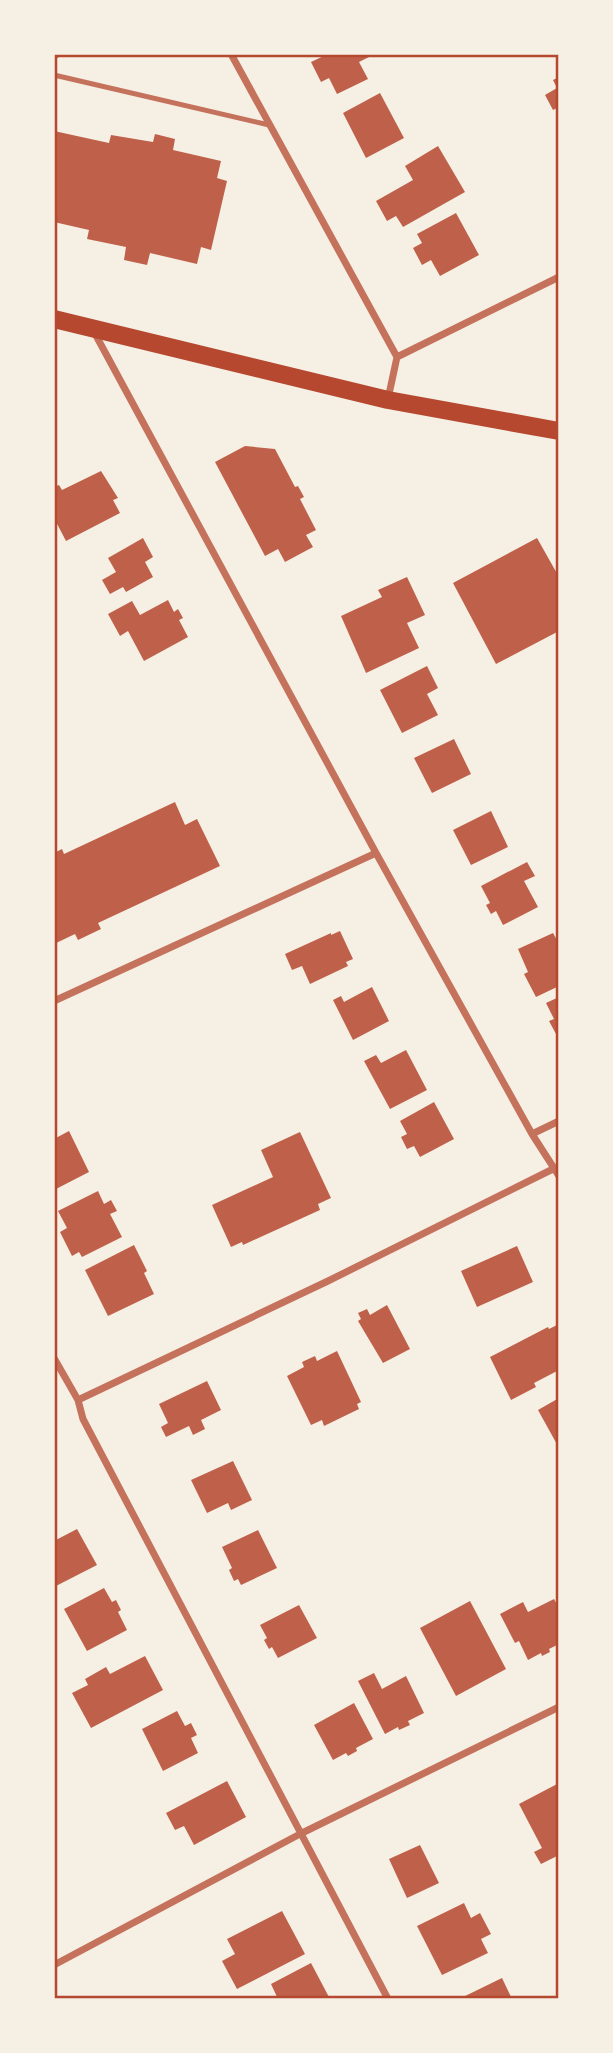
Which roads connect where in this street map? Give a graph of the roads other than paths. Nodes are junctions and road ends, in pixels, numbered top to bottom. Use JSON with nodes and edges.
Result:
{"nodes":[{"id":1,"x":231,"y":54,"type":"edge"},
{"id":2,"x":54,"y":75,"type":"edge"},
{"id":3,"x":270,"y":125,"type":"junction"},
{"id":4,"x":559,"y":277,"type":"edge"},
{"id":5,"x":54,"y":319,"type":"edge"},
{"id":6,"x":92,"y":329,"type":"junction"},
{"id":7,"x":397,"y":357,"type":"junction"},
{"id":8,"x":388,"y":400,"type":"junction"},
{"id":9,"x":559,"y":431,"type":"edge"},
{"id":10,"x":376,"y":853,"type":"junction"},
{"id":11,"x":54,"y":1002,"type":"edge"},
{"id":12,"x":559,"y":1121,"type":"edge"},
{"id":13,"x":532,"y":1134,"type":"junction"},
{"id":14,"x":557,"y":1172,"type":"edge"},
{"id":15,"x":54,"y":1359,"type":"edge"},
{"id":16,"x":78,"y":1400,"type":"junction"},
{"id":17,"x":559,"y":1707,"type":"edge"},
{"id":18,"x":300,"y":1834,"type":"junction"},
{"id":19,"x":54,"y":1965,"type":"edge"},
{"id":20,"x":388,"y":1999,"type":"edge"}],
"edges":[{"from":1,"to":3,"type":"street"},
{"from":2,"to":3,"type":"lane"},
{"from":3,"to":7,"type":"street"},
{"from":4,"to":7,"type":"street"},
{"from":5,"to":6,"type":"main road"},
{"from":6,"to":8,"type":"main road"},
{"from":6,"to":10,"type":"street"},
{"from":7,"to":8,"type":"street"},
{"from":8,"to":9,"type":"main road"},
{"from":10,"to":11,"type":"street"},
{"from":10,"to":13,"type":"street"},
{"from":12,"to":13,"type":"street"},
{"from":13,"to":14,"type":"street"},
{"from":14,"to":16,"type":"street"},
{"from":15,"to":16,"type":"street"},
{"from":16,"to":18,"type":"street"},
{"from":17,"to":18,"type":"street"},
{"from":18,"to":19,"type":"street"},
{"from":18,"to":20,"type":"street"}]}
